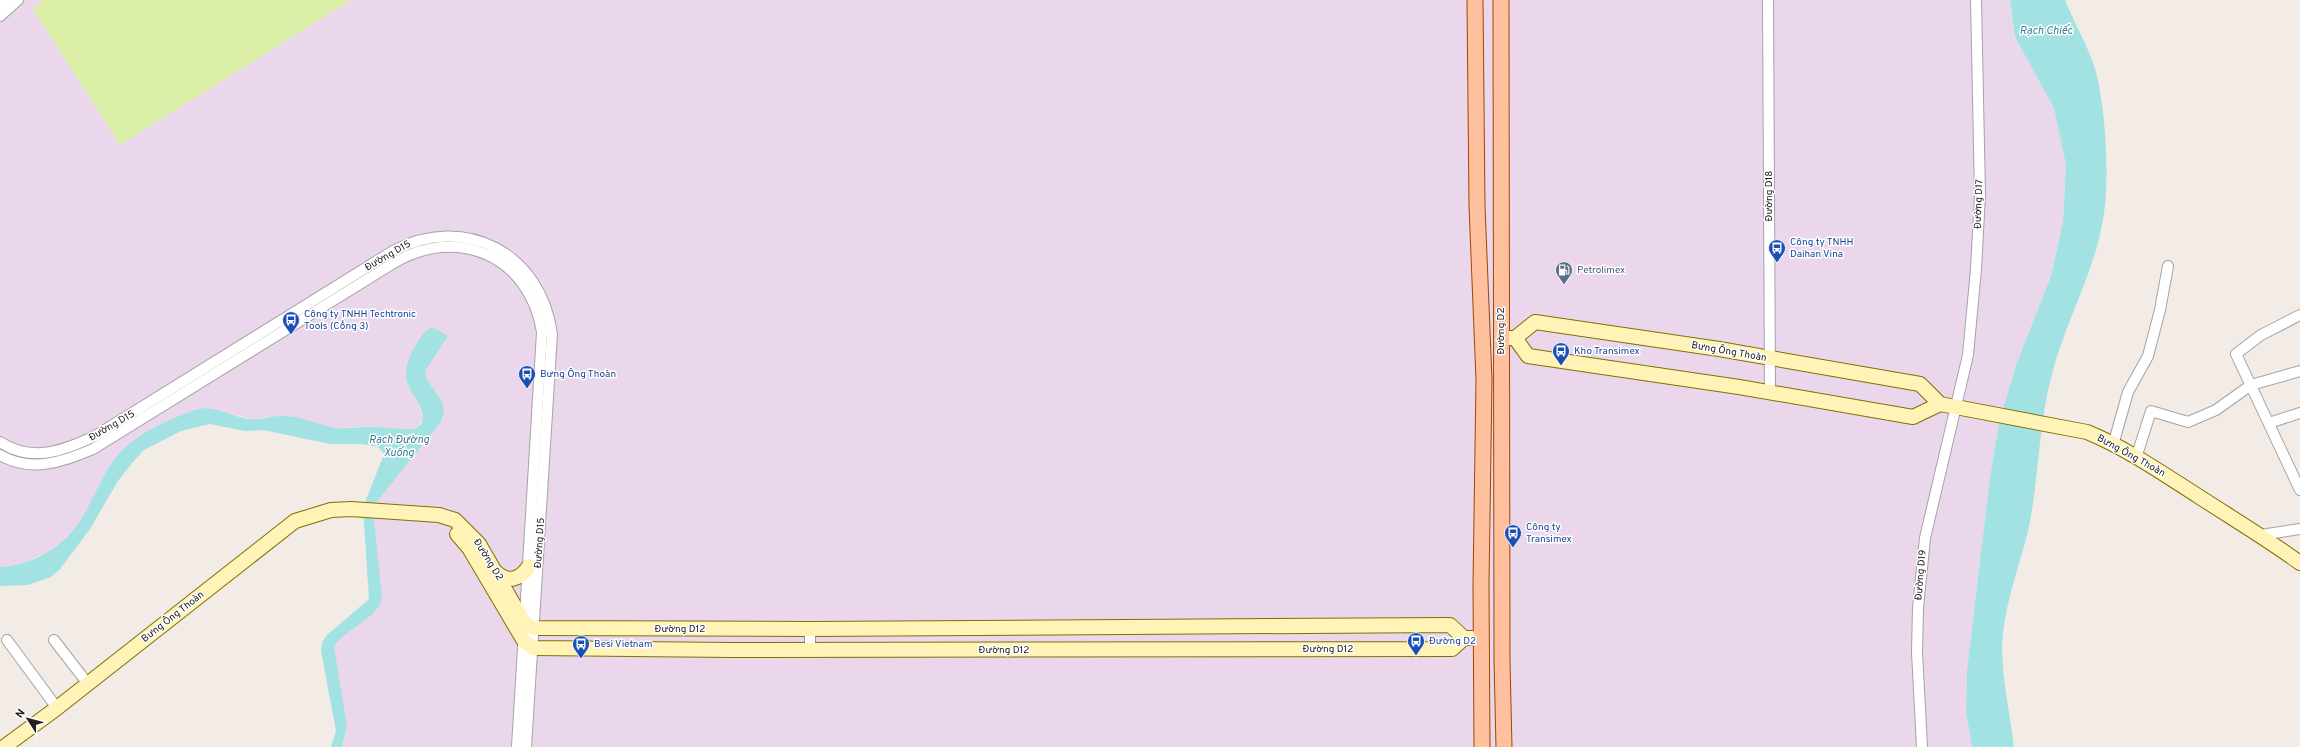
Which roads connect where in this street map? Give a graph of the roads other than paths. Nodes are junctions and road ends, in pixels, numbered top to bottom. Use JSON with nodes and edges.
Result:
{"nodes":[{"id":1,"x":5,"y":0,"type":"edge"},
{"id":2,"x":18,"y":0,"type":"edge"},
{"id":3,"x":1475,"y":0,"type":"edge"},
{"id":4,"x":1501,"y":0,"type":"edge"},
{"id":5,"x":1768,"y":0,"type":"edge"},
{"id":6,"x":1976,"y":0,"type":"edge"},
{"id":7,"x":0,"y":4,"type":"edge"},
{"id":8,"x":0,"y":16,"type":"edge"},
{"id":9,"x":2168,"y":266,"type":"dead end"},
{"id":10,"x":312,"y":309,"type":"junction"},
{"id":11,"x":2300,"y":315,"type":"edge"},
{"id":12,"x":1482,"y":337,"type":"junction"},
{"id":13,"x":1508,"y":338,"type":"junction"},
{"id":14,"x":1770,"y":359,"type":"junction"},
{"id":15,"x":2300,"y":371,"type":"edge"},
{"id":16,"x":2252,"y":385,"type":"junction"},
{"id":17,"x":1770,"y":392,"type":"junction"},
{"id":18,"x":1940,"y":404,"type":"junction"},
{"id":19,"x":1956,"y":407,"type":"junction"},
{"id":20,"x":2300,"y":413,"type":"edge"},
{"id":21,"x":2269,"y":423,"type":"junction"},
{"id":22,"x":0,"y":442,"type":"edge"},
{"id":23,"x":2112,"y":444,"type":"junction"},
{"id":24,"x":0,"y":455,"type":"edge"},
{"id":25,"x":2136,"y":458,"type":"junction"},
{"id":26,"x":2300,"y":490,"type":"edge"},
{"id":27,"x":401,"y":512,"type":"joint"},
{"id":28,"x":424,"y":514,"type":"junction"},
{"id":29,"x":2300,"y":528,"type":"edge"},
{"id":30,"x":2261,"y":535,"type":"junction"},
{"id":31,"x":2300,"y":563,"type":"edge"},
{"id":32,"x":529,"y":566,"type":"junction"},
{"id":33,"x":494,"y":569,"type":"junction"},
{"id":34,"x":530,"y":626,"type":"junction"},
{"id":35,"x":810,"y":629,"type":"junction"},
{"id":36,"x":1464,"y":638,"type":"junction"},
{"id":37,"x":1481,"y":638,"type":"junction"},
{"id":38,"x":1505,"y":638,"type":"junction"},
{"id":39,"x":8,"y":640,"type":"dead end"},
{"id":40,"x":54,"y":640,"type":"dead end"},
{"id":41,"x":529,"y":645,"type":"junction"},
{"id":42,"x":810,"y":650,"type":"junction"},
{"id":43,"x":1481,"y":661,"type":"junction"},
{"id":44,"x":88,"y":684,"type":"junction"},
{"id":45,"x":1506,"y":694,"type":"junction"},
{"id":46,"x":57,"y":708,"type":"junction"},
{"id":47,"x":4,"y":747,"type":"edge"},
{"id":48,"x":517,"y":747,"type":"edge"},
{"id":49,"x":526,"y":747,"type":"edge"},
{"id":50,"x":1475,"y":747,"type":"edge"},
{"id":51,"x":1482,"y":747,"type":"edge"},
{"id":52,"x":1504,"y":747,"type":"edge"},
{"id":53,"x":1509,"y":747,"type":"edge"},
{"id":54,"x":1922,"y":747,"type":"edge"}],
"edges":[{"from":1,"to":7,"type":"street"},
{"from":2,"to":8,"type":"street"},
{"from":3,"to":12,"type":"main road","name":"Đường D2"},
{"from":4,"to":13,"type":"main road","name":"Đường D2"},
{"from":5,"to":14,"type":"street","name":"Đường D18"},
{"from":6,"to":19,"type":"street","name":"Đường D17"},
{"from":9,"to":23,"type":"street"},
{"from":10,"to":22,"type":"street","name":"Đường D15"},
{"from":10,"to":24,"type":"street","name":"Đường D15"},
{"from":10,"to":32,"type":"street","name":"Đường D15"},
{"from":10,"to":34,"type":"street","name":"Đường D15"},
{"from":11,"to":16,"type":"street"},
{"from":12,"to":13,"type":"main road"},
{"from":12,"to":37,"type":"main road","name":"Đường D2"},
{"from":13,"to":14,"type":"street","name":"Bưng Ông Thoàn"},
{"from":13,"to":17,"type":"street"},
{"from":13,"to":38,"type":"main road","name":"Đường D2"},
{"from":14,"to":17,"type":"street","name":"Đường D18"},
{"from":14,"to":18,"type":"street","name":"Bưng Ông Thoàn"},
{"from":15,"to":16,"type":"street"},
{"from":16,"to":21,"type":"street"},
{"from":16,"to":25,"type":"street"},
{"from":17,"to":18,"type":"street"},
{"from":18,"to":19,"type":"street","name":"Bưng Ông Thoàn"},
{"from":19,"to":23,"type":"street","name":"Bưng Ông Thoàn"},
{"from":19,"to":54,"type":"street","name":"Đường D19"},
{"from":20,"to":21,"type":"street"},
{"from":21,"to":26,"type":"street"},
{"from":23,"to":25,"type":"street","name":"Bưng Ông Thoàn"},
{"from":25,"to":30,"type":"street","name":"Bưng Ông Thoàn"},
{"from":27,"to":28,"type":"street","name":"Đường D2"},
{"from":27,"to":44,"type":"street","name":"Bưng Ông Thoàn"},
{"from":28,"to":33,"type":"street","name":"Đường D2"},
{"from":28,"to":41,"type":"street","name":"Đường D2"},
{"from":29,"to":30,"type":"street"},
{"from":30,"to":31,"type":"street","name":"Bưng Ông Thoàn"},
{"from":32,"to":33,"type":"street"},
{"from":32,"to":34,"type":"street","name":"Đường D15"},
{"from":33,"to":34,"type":"street","name":"Đường D2"},
{"from":34,"to":35,"type":"street","name":"Đường D12"},
{"from":34,"to":41,"type":"street","name":"Đường D15"},
{"from":35,"to":36,"type":"street","name":"Đường D12"},
{"from":35,"to":42,"type":"street"},
{"from":36,"to":37,"type":"street"},
{"from":36,"to":42,"type":"street","name":"Đường D12"},
{"from":37,"to":38,"type":"main road"},
{"from":37,"to":43,"type":"main road","name":"Đường D2"},
{"from":38,"to":45,"type":"main road","name":"Đường D2"},
{"from":39,"to":46,"type":"street"},
{"from":40,"to":44,"type":"street"},
{"from":41,"to":42,"type":"street","name":"Đường D12"},
{"from":41,"to":48,"type":"street","name":"Đường D15"},
{"from":41,"to":49,"type":"street","name":"Đường D15"},
{"from":43,"to":50,"type":"main road","name":"Đường D2"},
{"from":43,"to":51,"type":"main road","name":"Đường D2"},
{"from":44,"to":46,"type":"street","name":"Bưng Ông Thoàn"},
{"from":45,"to":52,"type":"main road","name":"Đường D2"},
{"from":45,"to":53,"type":"main road","name":"Đường D2"},
{"from":46,"to":47,"type":"street","name":"Bưng Ông Thoàn"}]}
